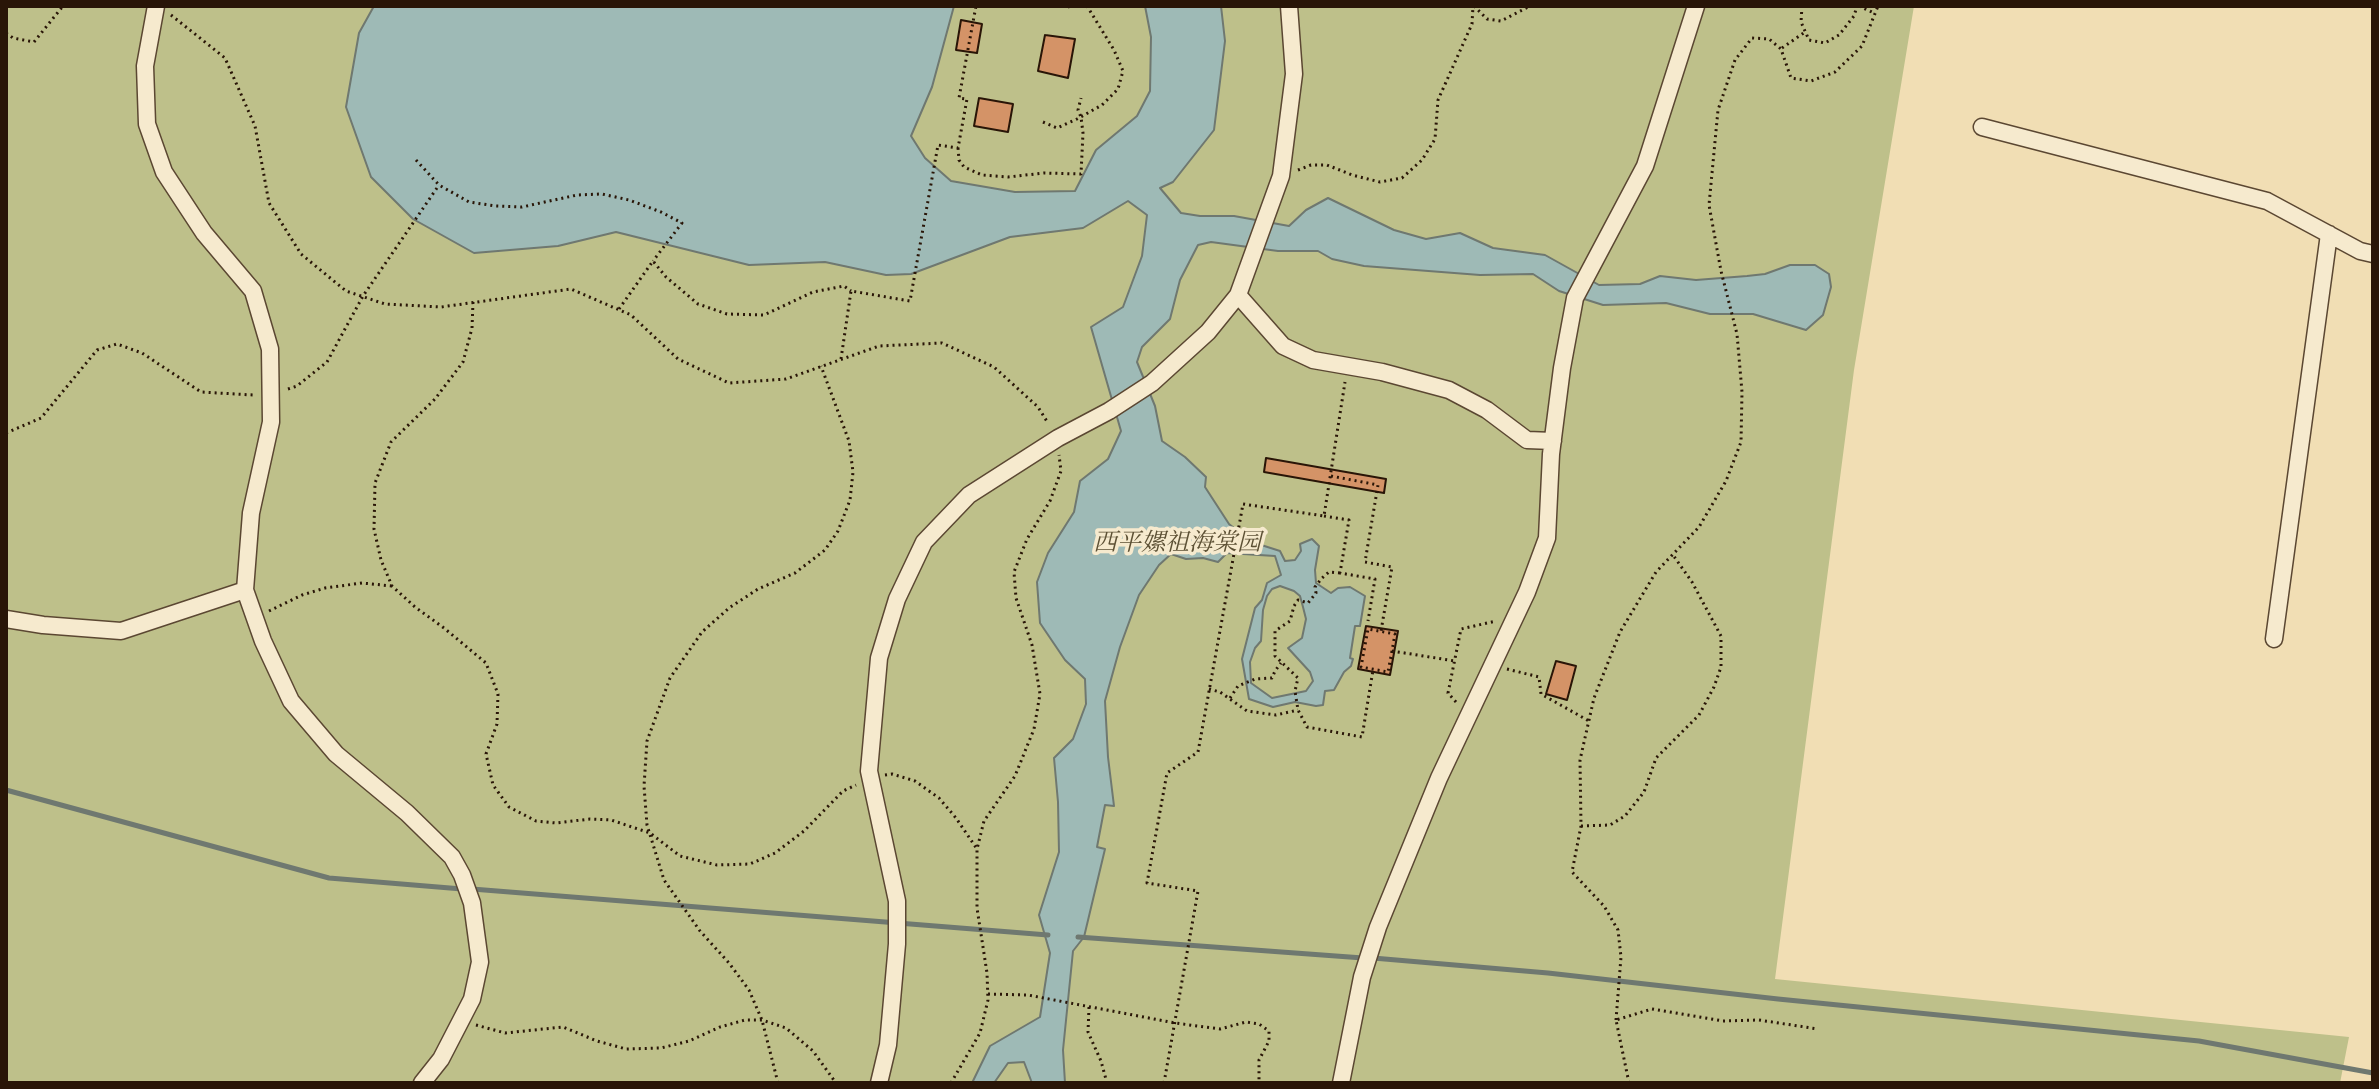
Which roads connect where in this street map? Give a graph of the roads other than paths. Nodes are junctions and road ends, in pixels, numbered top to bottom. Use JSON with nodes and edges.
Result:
{"nodes":[{"id":1,"x":1289,"y":6,"type":"edge"},
{"id":2,"x":1696,"y":6,"type":"edge"},
{"id":3,"x":156,"y":7,"type":"edge"},
{"id":4,"x":1982,"y":127,"type":"dead end"},
{"id":5,"x":2329,"y":234,"type":"junction"},
{"id":6,"x":2373,"y":254,"type":"edge"},
{"id":7,"x":1238,"y":295,"type":"junction"},
{"id":8,"x":1553,"y":441,"type":"junction"},
{"id":9,"x":245,"y":590,"type":"junction"},
{"id":10,"x":6,"y":619,"type":"edge"},
{"id":11,"x":2274,"y":639,"type":"dead end"},
{"id":12,"x":422,"y":1083,"type":"edge"},
{"id":13,"x":879,"y":1083,"type":"edge"},
{"id":14,"x":1341,"y":1083,"type":"edge"}],
"edges":[{"from":1,"to":7,"type":"street"},
{"from":2,"to":8,"type":"street"},
{"from":3,"to":9,"type":"street"},
{"from":4,"to":5,"type":"street"},
{"from":5,"to":6,"type":"street"},
{"from":5,"to":11,"type":"street"},
{"from":7,"to":8,"type":"street"},
{"from":7,"to":13,"type":"street"},
{"from":8,"to":14,"type":"street"},
{"from":9,"to":10,"type":"street"},
{"from":9,"to":12,"type":"street"}]}
